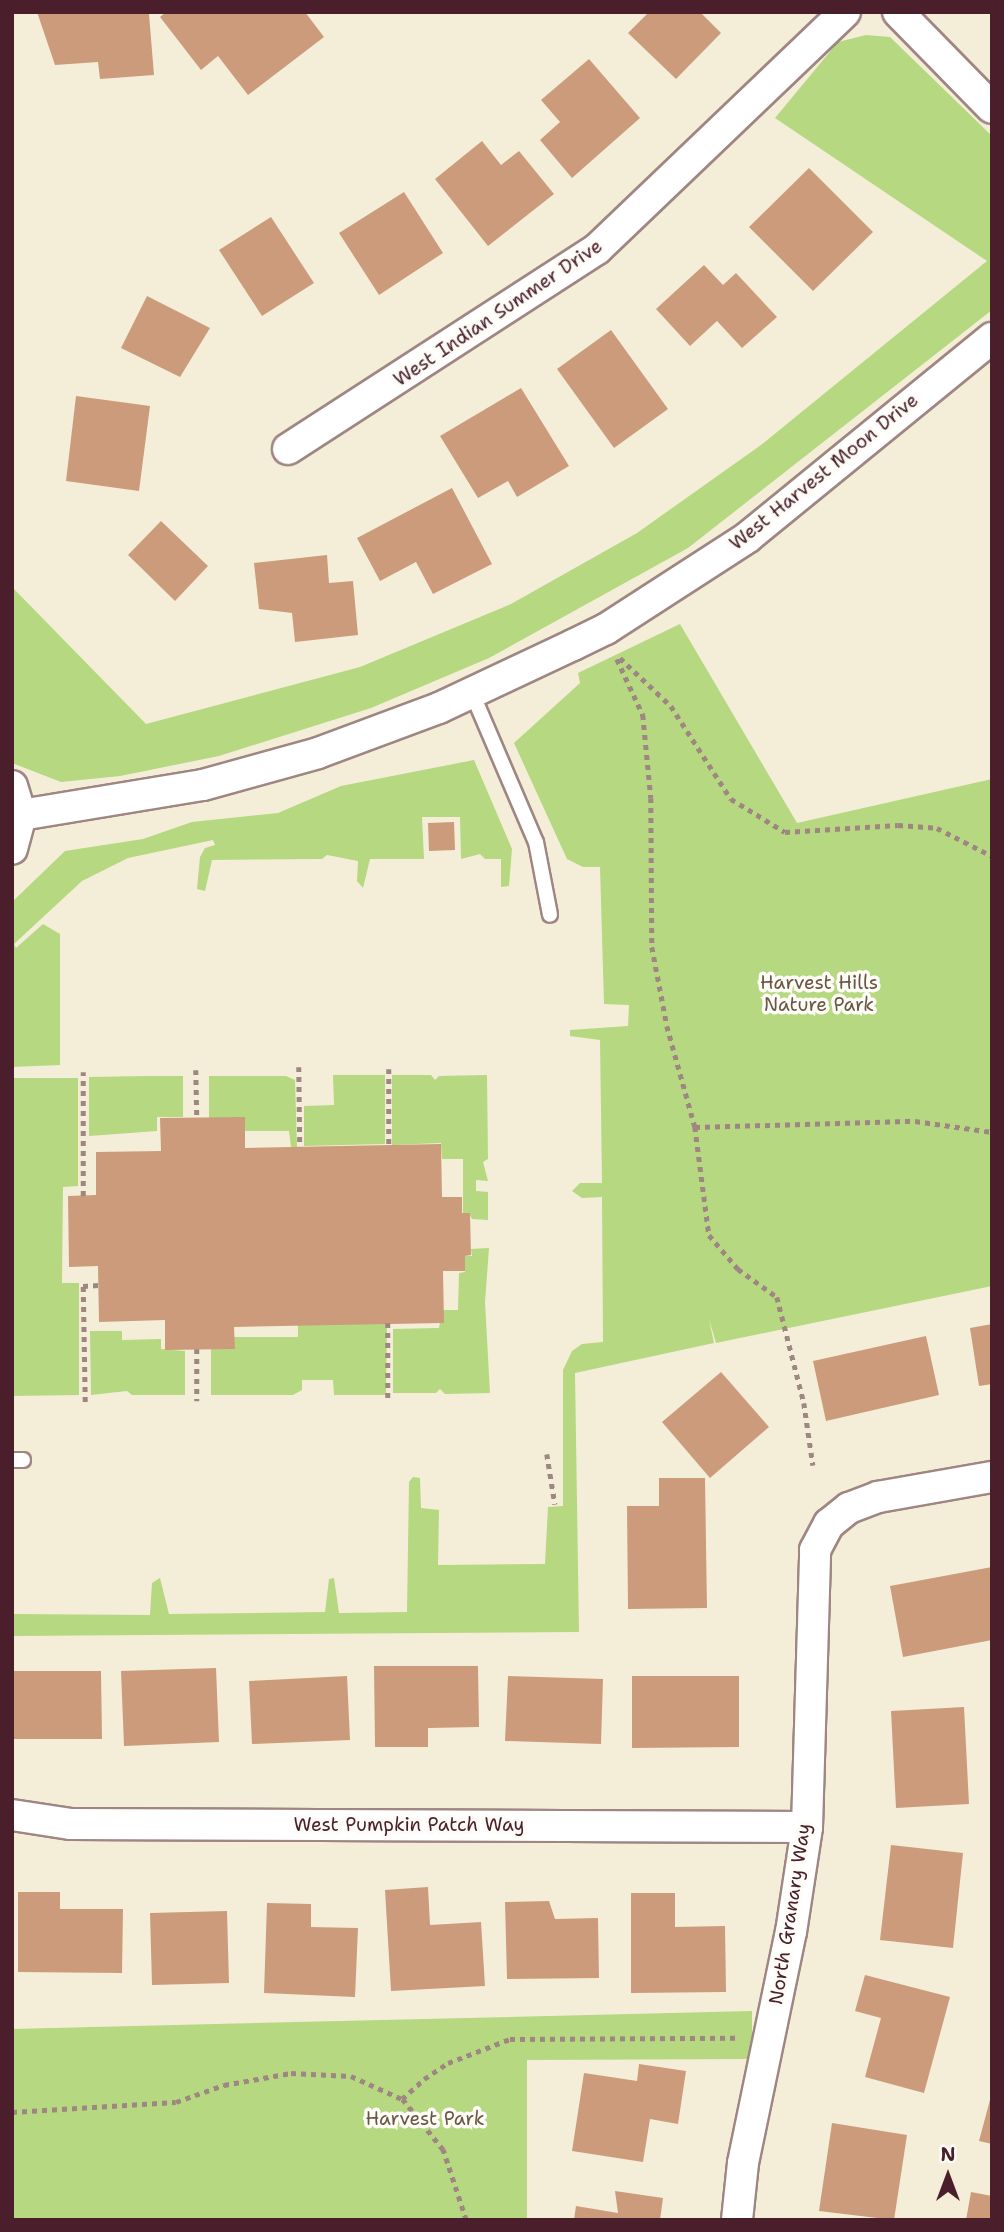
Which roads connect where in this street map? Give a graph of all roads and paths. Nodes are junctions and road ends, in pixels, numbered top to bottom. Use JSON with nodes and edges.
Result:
{"nodes":[{"id":1,"x":845,"y":12,"type":"edge"},
{"id":2,"x":898,"y":12,"type":"edge"},
{"id":3,"x":992,"y":108,"type":"edge"},
{"id":4,"x":992,"y":338,"type":"edge"},
{"id":5,"x":288,"y":449,"type":"dead end"},
{"id":6,"x":472,"y":693,"type":"junction"},
{"id":7,"x":12,"y":786,"type":"edge"},
{"id":8,"x":21,"y":815,"type":"junction"},
{"id":9,"x":12,"y":849,"type":"edge"},
{"id":10,"x":992,"y":856,"type":"edge"},
{"id":11,"x":550,"y":915,"type":"dead end"},
{"id":12,"x":299,"y":1067,"type":"dead end"},
{"id":13,"x":389,"y":1069,"type":"dead end"},
{"id":14,"x":196,"y":1070,"type":"dead end"},
{"id":15,"x":83,"y":1072,"type":"dead end"},
{"id":16,"x":197,"y":1118,"type":"dead end"},
{"id":17,"x":695,"y":1126,"type":"junction"},
{"id":18,"x":992,"y":1132,"type":"edge"},
{"id":19,"x":389,"y":1144,"type":"dead end"},
{"id":20,"x":300,"y":1147,"type":"dead end"},
{"id":21,"x":83,"y":1196,"type":"dead end"},
{"id":22,"x":99,"y":1285,"type":"dead end"},
{"id":23,"x":388,"y":1323,"type":"dead end"},
{"id":24,"x":197,"y":1349,"type":"dead end"},
{"id":25,"x":388,"y":1399,"type":"dead end"},
{"id":26,"x":197,"y":1401,"type":"dead end"},
{"id":27,"x":85,"y":1402,"type":"dead end"},
{"id":28,"x":547,"y":1454,"type":"dead end"},
{"id":29,"x":813,"y":1465,"type":"dead end"},
{"id":30,"x":992,"y":1476,"type":"edge"},
{"id":31,"x":555,"y":1504,"type":"dead end"},
{"id":32,"x":12,"y":1815,"type":"edge"},
{"id":33,"x":807,"y":1827,"type":"junction"},
{"id":34,"x":739,"y":2038,"type":"dead end"},
{"id":35,"x":402,"y":2099,"type":"junction"},
{"id":36,"x":12,"y":2112,"type":"edge"},
{"id":37,"x":466,"y":2220,"type":"edge"},
{"id":38,"x":737,"y":2220,"type":"edge"}],
"edges":[{"from":1,"to":5,"type":"street","name":"West Indian Summer Drive"},
{"from":2,"to":3,"type":"street"},
{"from":4,"to":6,"type":"street","name":"West Harvest Moon Drive"},
{"from":6,"to":8,"type":"street","name":"West Harvest Moon Drive"},
{"from":6,"to":11,"type":"lane"},
{"from":7,"to":8,"type":"street"},
{"from":8,"to":9,"type":"street"},
{"from":10,"to":17,"type":"path"},
{"from":12,"to":20,"type":"path"},
{"from":13,"to":19,"type":"path"},
{"from":14,"to":16,"type":"path"},
{"from":15,"to":21,"type":"path"},
{"from":17,"to":18,"type":"path"},
{"from":17,"to":29,"type":"path"},
{"from":22,"to":27,"type":"path"},
{"from":23,"to":25,"type":"path"},
{"from":24,"to":26,"type":"path"},
{"from":28,"to":31,"type":"path"},
{"from":30,"to":33,"type":"street","name":"North Granary Way"},
{"from":32,"to":33,"type":"street","name":"West Pumpkin Patch Way"},
{"from":33,"to":38,"type":"street","name":"North Granary Way"},
{"from":34,"to":35,"type":"path"},
{"from":35,"to":36,"type":"path"},
{"from":35,"to":37,"type":"path"}]}
